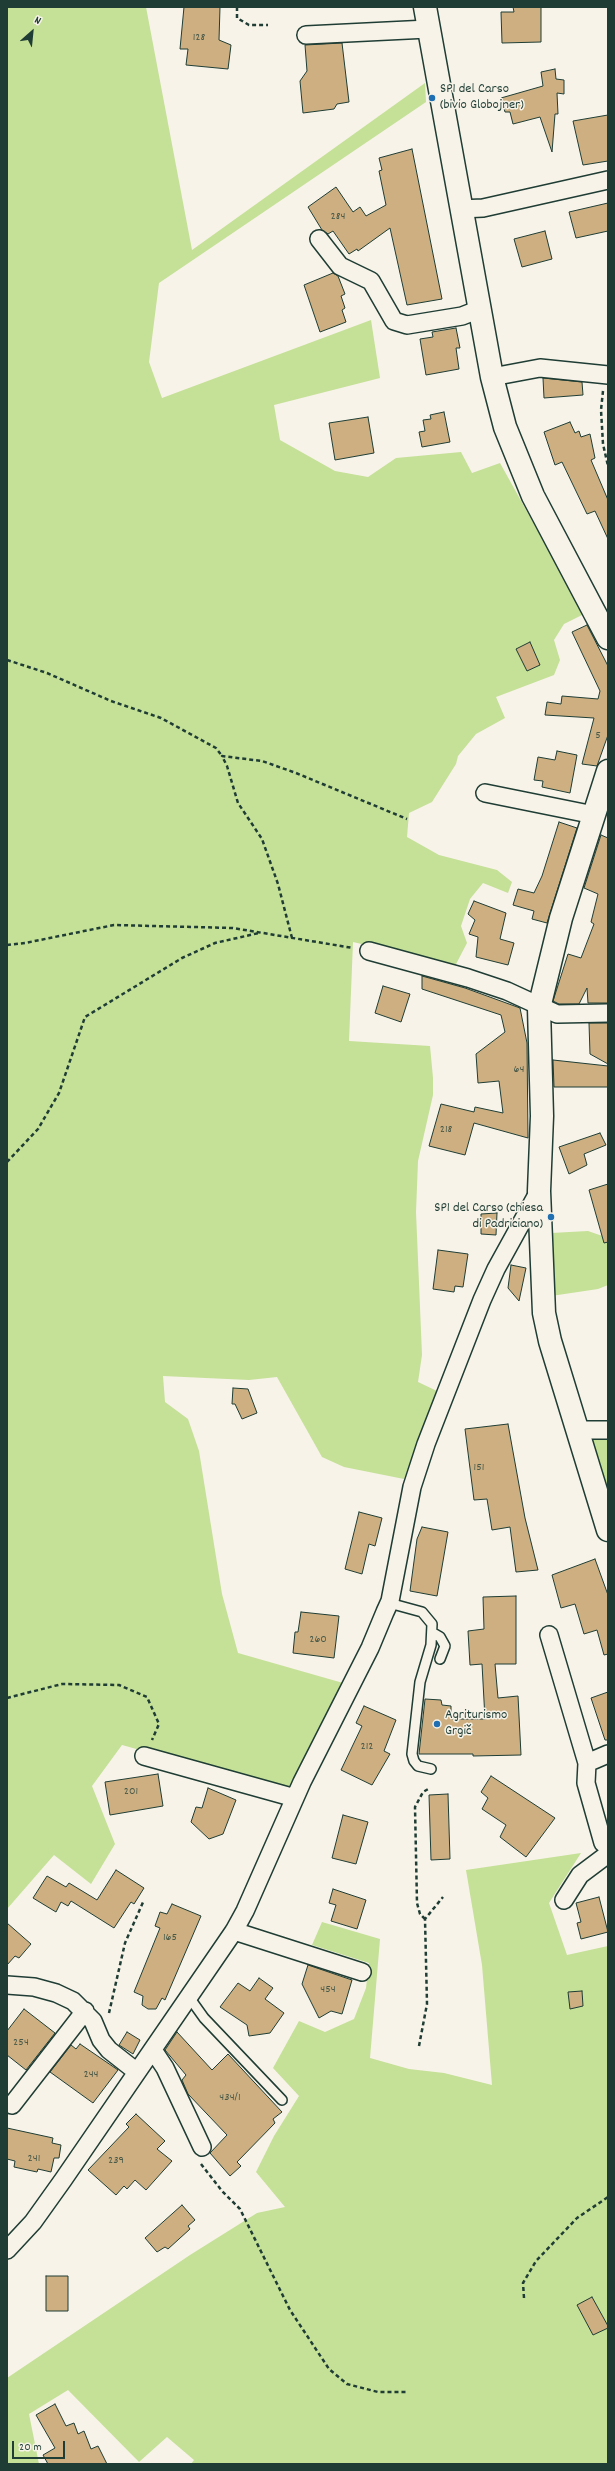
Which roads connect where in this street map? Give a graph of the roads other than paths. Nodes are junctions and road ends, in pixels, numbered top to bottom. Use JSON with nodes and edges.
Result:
{"nodes":[{"id":1,"x":425,"y":7,"type":"edge"},
{"id":2,"x":428,"y":29,"type":"junction"},
{"id":3,"x":306,"y":35,"type":"dead end"},
{"id":4,"x":608,"y":180,"type":"edge"},
{"id":5,"x":460,"y":209,"type":"junction"},
{"id":6,"x":319,"y":239,"type":"dead end"},
{"id":7,"x":480,"y":309,"type":"junction"},
{"id":8,"x":492,"y":377,"type":"junction"},
{"id":9,"x":607,"y":379,"type":"edge"},
{"id":10,"x":608,"y":638,"type":"edge"},
{"id":11,"x":608,"y":771,"type":"edge"},
{"id":12,"x":485,"y":793,"type":"dead end"},
{"id":13,"x":594,"y":815,"type":"junction"},
{"id":14,"x":369,"y":951,"type":"road end"},
{"id":15,"x":539,"y":1008,"type":"junction"},
{"id":16,"x":608,"y":1013,"type":"edge"},
{"id":17,"x":539,"y":1191,"type":"junction"},
{"id":18,"x":577,"y":1430,"type":"junction"},
{"id":19,"x":608,"y":1430,"type":"edge"},
{"id":20,"x":608,"y":1530,"type":"edge"},
{"id":21,"x":389,"y":1603,"type":"junction"},
{"id":22,"x":433,"y":1633,"type":"junction"},
{"id":23,"x":549,"y":1635,"type":"dead end"},
{"id":24,"x":440,"y":1659,"type":"dead end"},
{"id":25,"x":608,"y":1754,"type":"edge"},
{"id":26,"x":144,"y":1756,"type":"road end"},
{"id":27,"x":587,"y":1763,"type":"junction"},
{"id":28,"x":431,"y":1769,"type":"dead end"},
{"id":29,"x":294,"y":1798,"type":"junction"},
{"id":30,"x":605,"y":1848,"type":"edge"},
{"id":31,"x":564,"y":1900,"type":"dead end"},
{"id":32,"x":234,"y":1931,"type":"junction"},
{"id":33,"x":362,"y":1972,"type":"dead end"},
{"id":34,"x":7,"y":1985,"type":"edge"},
{"id":35,"x":189,"y":1997,"type":"junction"},
{"id":36,"x":85,"y":2011,"type":"junction"},
{"id":37,"x":153,"y":2050,"type":"junction"},
{"id":38,"x":137,"y":2072,"type":"junction"},
{"id":39,"x":282,"y":2100,"type":"dead end"},
{"id":40,"x":12,"y":2105,"type":"dead end"},
{"id":41,"x":200,"y":2153,"type":"road end"},
{"id":42,"x":7,"y":2250,"type":"edge"}],
"edges":[{"from":1,"to":2,"type":"main road"},
{"from":2,"to":3,"type":"street"},
{"from":2,"to":5,"type":"main road"},
{"from":4,"to":5,"type":"street"},
{"from":5,"to":7,"type":"main road"},
{"from":6,"to":7,"type":"street"},
{"from":7,"to":8,"type":"main road"},
{"from":8,"to":9,"type":"street"},
{"from":8,"to":10,"type":"main road"},
{"from":11,"to":13,"type":"main road"},
{"from":12,"to":13,"type":"street"},
{"from":13,"to":15,"type":"main road"},
{"from":14,"to":15,"type":"street"},
{"from":15,"to":16,"type":"street"},
{"from":15,"to":17,"type":"main road"},
{"from":17,"to":18,"type":"main road"},
{"from":17,"to":21,"type":"street"},
{"from":18,"to":19,"type":"street"},
{"from":18,"to":20,"type":"main road"},
{"from":21,"to":22,"type":"lane"},
{"from":21,"to":29,"type":"street"},
{"from":22,"to":24,"type":"lane"},
{"from":22,"to":28,"type":"lane"},
{"from":23,"to":27,"type":"street"},
{"from":25,"to":27,"type":"street"},
{"from":26,"to":29,"type":"street"},
{"from":27,"to":30,"type":"street"},
{"from":29,"to":32,"type":"street"},
{"from":30,"to":31,"type":"street"},
{"from":32,"to":33,"type":"street"},
{"from":32,"to":35,"type":"street"},
{"from":34,"to":36,"type":"street"},
{"from":35,"to":37,"type":"street"},
{"from":35,"to":39,"type":"lane"},
{"from":36,"to":38,"type":"street"},
{"from":36,"to":40,"type":"street"},
{"from":37,"to":38,"type":"street"},
{"from":37,"to":41,"type":"street"},
{"from":38,"to":42,"type":"street"}]}
